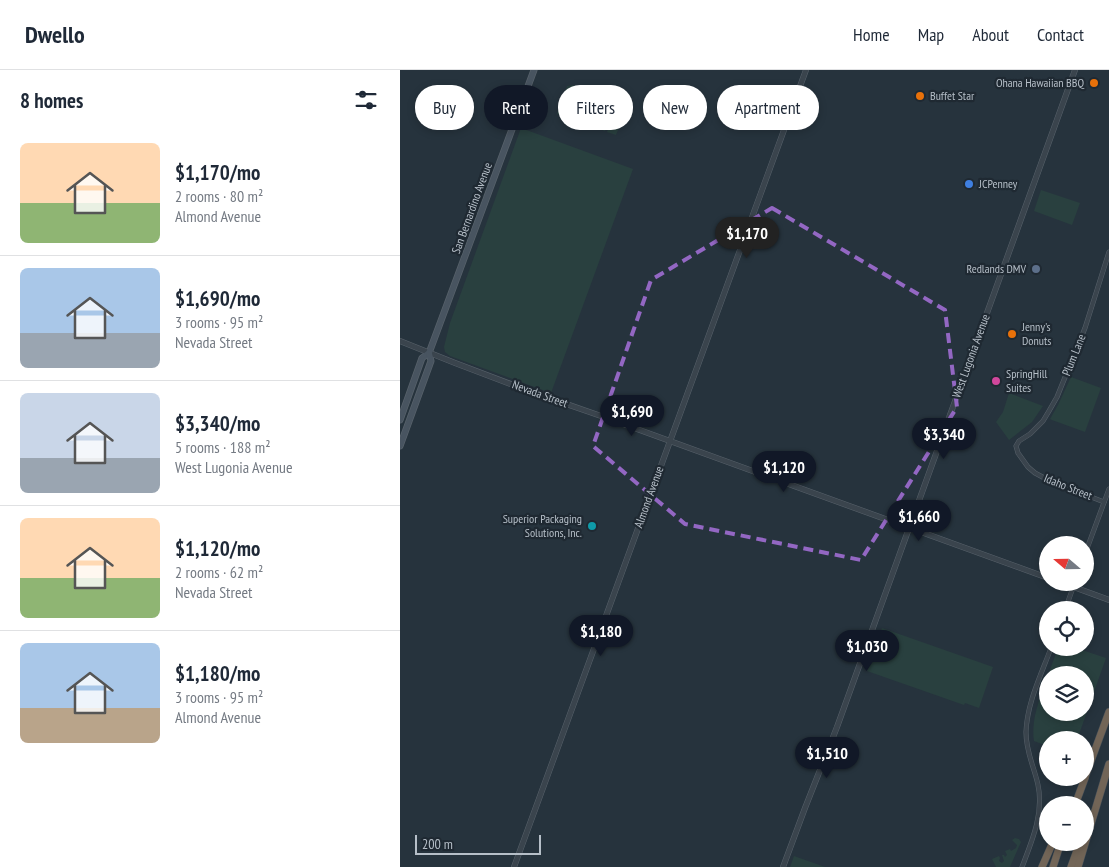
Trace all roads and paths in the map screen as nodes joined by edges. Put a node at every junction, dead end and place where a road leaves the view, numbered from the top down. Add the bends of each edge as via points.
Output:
1 (534, 70) edge
2 (806, 70) edge
3 (1075, 70) edge
4 (1109, 252) edge
5 (400, 341) edge
6 (429, 353) junction
7 (400, 420) edge
8 (670, 441) junction
9 (400, 446) edge
10 (1016, 446) joint
11 (1109, 489) edge
12 (1104, 502) junction
13 (908, 527) junction
14 (1092, 536) edge
15 (1039, 575) edge
16 (1088, 591) edge
17 (1109, 600) edge
18 (1048, 656) edge
19 (1109, 712) edge
20 (1094, 753) edge
21 (1109, 763) edge
22 (1094, 804) edge
23 (1049, 851) edge
24 (1058, 851) edge
25 (1077, 851) edge
26 (514, 867) edge
27 (783, 867) edge
28 (1022, 867) edge
29 (1042, 867) edge
30 (1053, 867) edge
31 (1071, 867) edge
32 (1078, 867) edge

1 - 6 main road, San Bernardino Avenue
2 - 8 street, Almond Avenue
3 - 13 street, West Lugonia Avenue
4 - 10 street, Plum Lane via 1085,328 1050,411
5 - 6 street, Nevada Street
6 - 7 main road, San Bernardino Avenue via 422,358
6 - 8 street, Nevada Street
6 - 9 main road, San Bernardino Avenue via 431,361
8 - 13 street, Nevada Street
8 - 26 street, Almond Avenue
10 - 12 street, Idaho Street via 1028,467 1041,477
11 - 12 street
12 - 14 street
13 - 15 street, Nevada Street
13 - 27 street, West Lugonia Avenue
16 - 17 street
18 - 28 street via 1027,722 1027,746 1038,786 1039,809 1036,829
19 - 20 highway
21 - 22 highway
21 - 32 highway
23 - 29 highway
24 - 30 highway
25 - 31 highway

